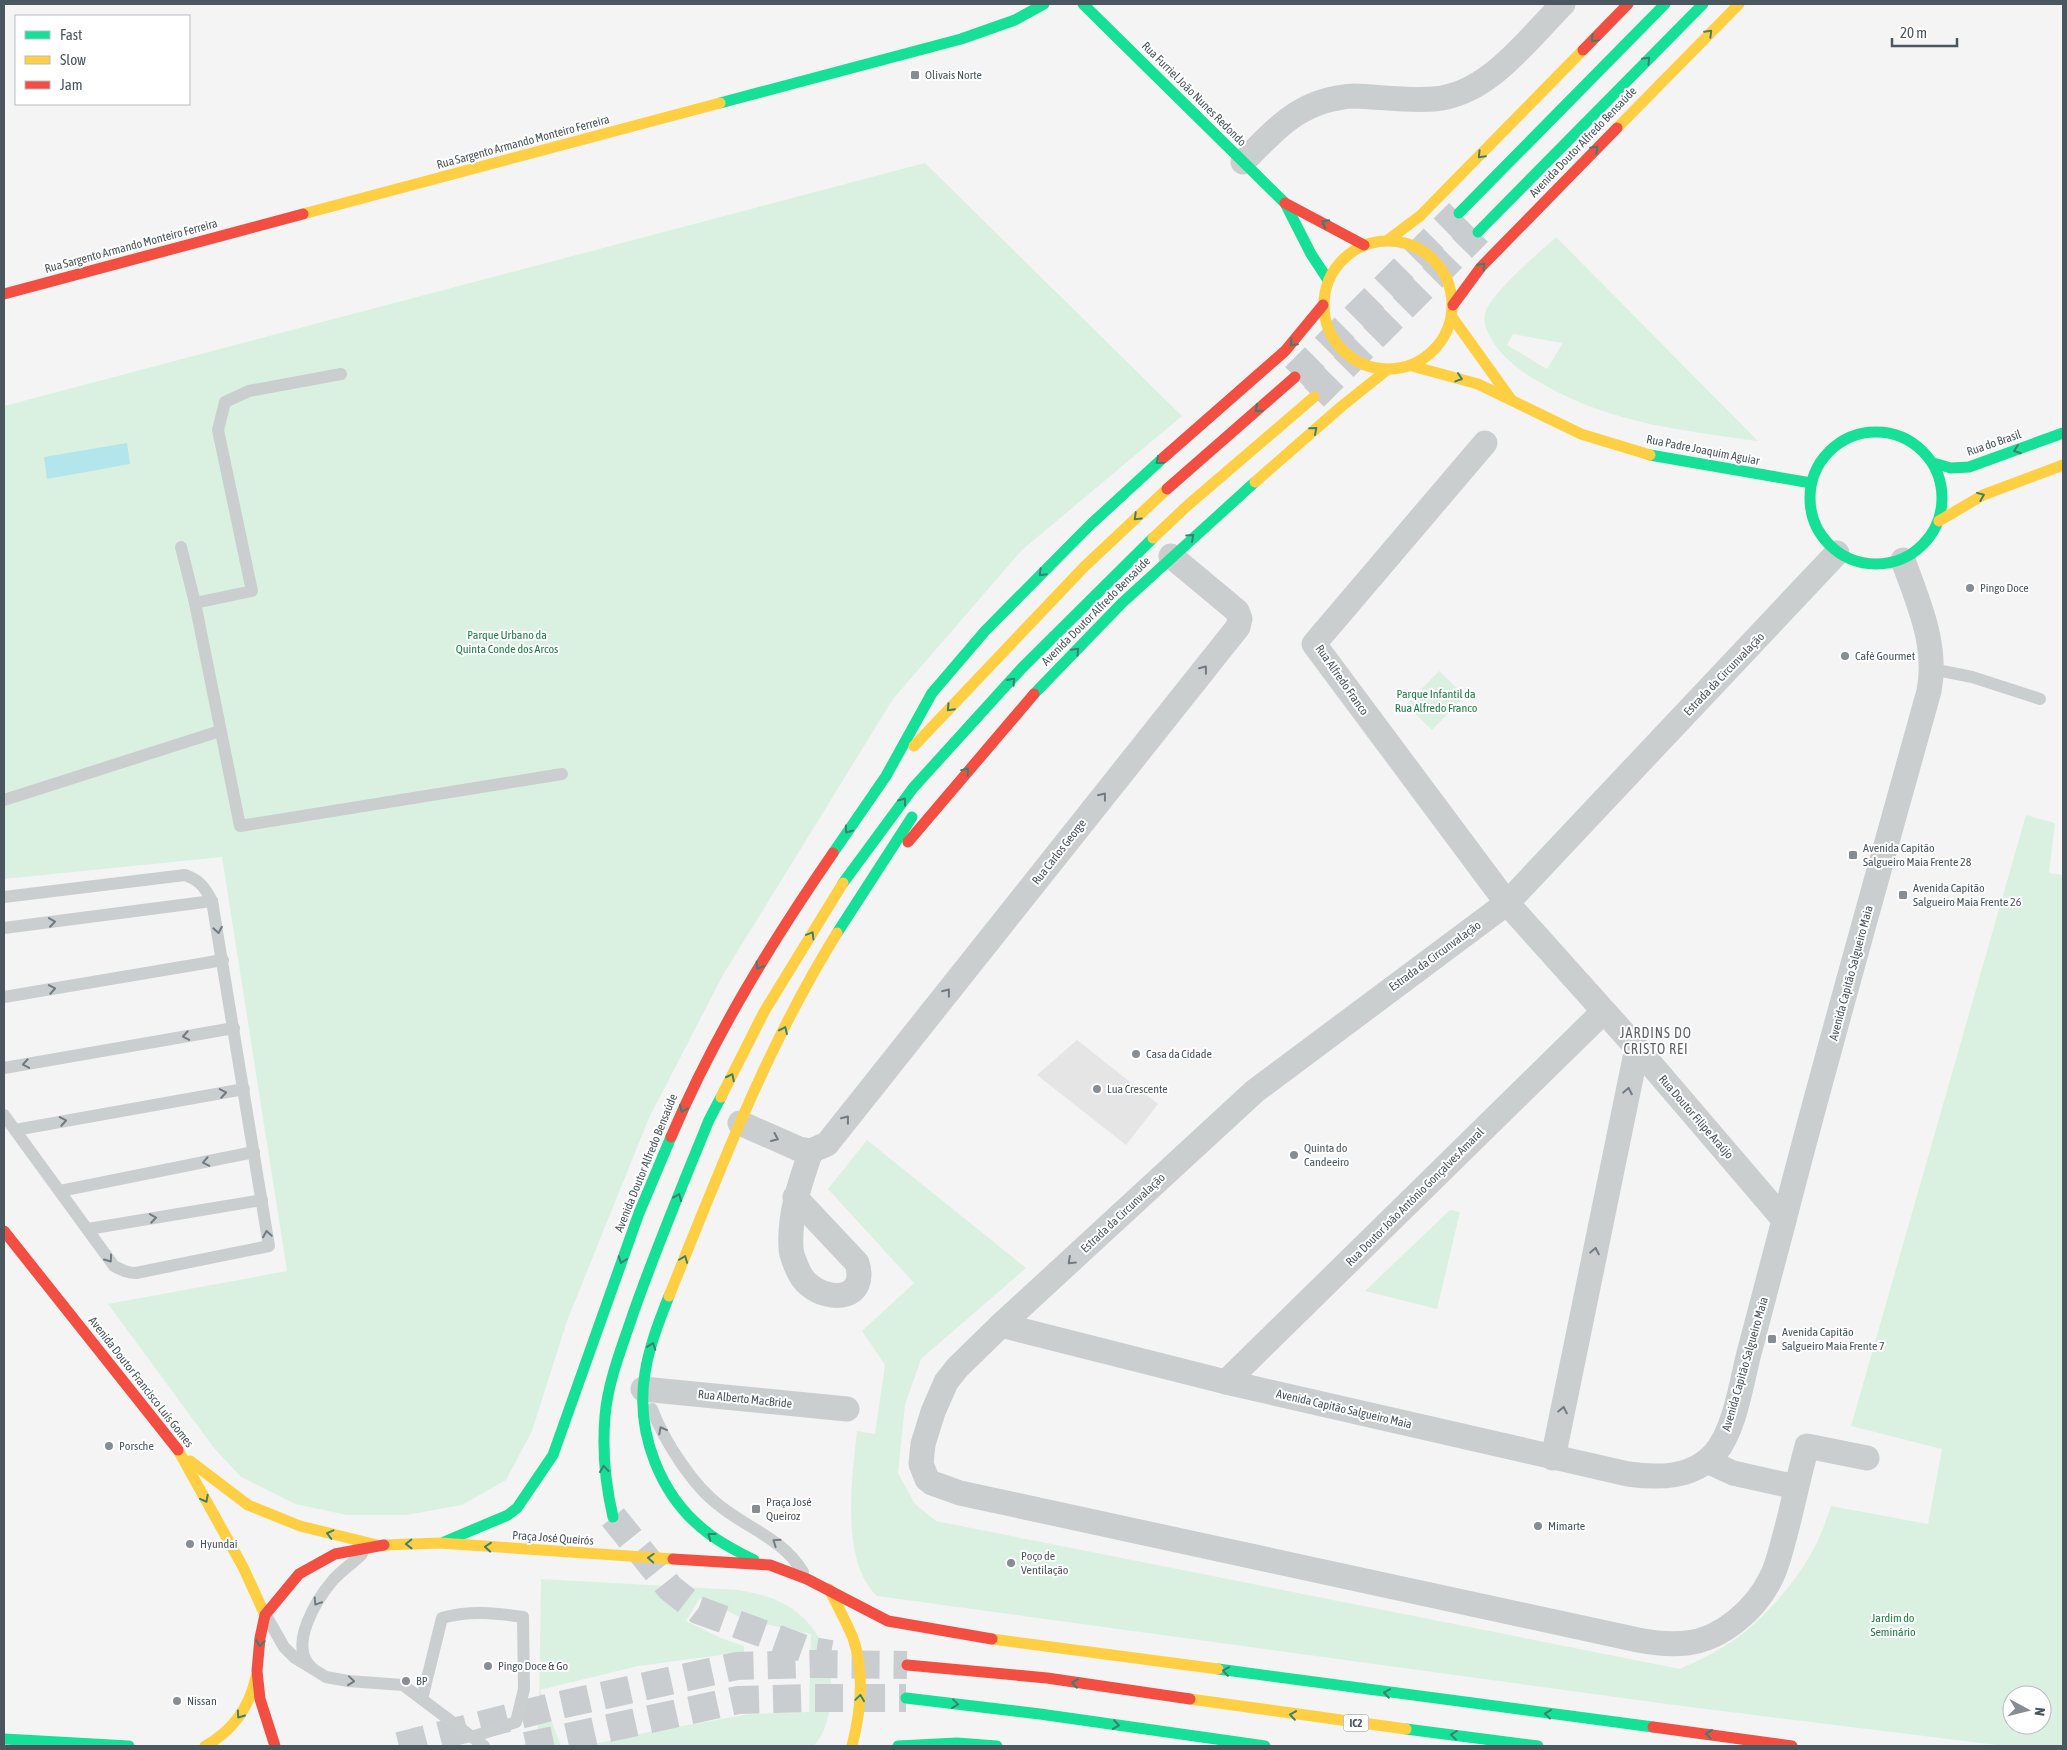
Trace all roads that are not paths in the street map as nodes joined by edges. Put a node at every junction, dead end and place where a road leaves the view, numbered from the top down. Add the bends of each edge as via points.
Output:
1 (1044, 4) edge
2 (1083, 4) edge
3 (1563, 4) edge
4 (1628, 4) edge
5 (1664, 4) edge
6 (1703, 4) edge
7 (1739, 4) edge
8 (1244, 162) junction
9 (1285, 203) junction
10 (1459, 213) tunnel mouth
11 (1478, 232) tunnel mouth
12 (1388, 240) junction
13 (1364, 245) junction
14 (1328, 280) junction
15 (4, 294) edge
16 (1323, 304) junction
17 (1453, 305) junction
18 (1452, 318) junction
19 (1412, 366) junction
20 (1386, 370) junction
21 (340, 374) dead end
22 (1295, 378) tunnel mouth
23 (1314, 396) tunnel mouth
24 (1510, 398) junction
25 (2063, 433) edge
26 (1485, 443) dead end
27 (1933, 463) junction
28 (2063, 466) edge
29 (1811, 483) junction
30 (1939, 521) junction
31 (181, 547) dead end
32 (1837, 553) junction
33 (1171, 556) junction
34 (1903, 560) junction
35 (195, 603) junction
36 (1932, 669) junction
37 (2040, 699) dead end
38 (220, 731) junction
39 (965, 732) junction
40 (562, 774) dead end
41 (886, 776) junction
42 (934, 781) dead end
43 (4, 800) edge
44 (919, 806) dead end
45 (4, 897) edge
46 (212, 901) junction
47 (857, 903) junction
48 (1507, 903) junction
49 (4, 928) edge
50 (223, 960) junction
51 (4, 997) edge
52 (1603, 1012) junction
53 (234, 1028) junction
54 (1637, 1048) junction
55 (4, 1068) edge
56 (244, 1089) junction
57 (4, 1115) edge
58 (740, 1123) junction
59 (15, 1130) junction
60 (811, 1151) junction
61 (254, 1152) junction
62 (60, 1191) junction
63 (796, 1197) dead end
64 (262, 1200) junction
65 (1784, 1220) junction
66 (88, 1229) junction
67 (4, 1231) edge
68 (1001, 1325) junction
69 (1226, 1382) junction
70 (643, 1389) junction
71 (847, 1409) dead end
72 (182, 1456) junction
73 (1553, 1458) junction
74 (1867, 1458) dead end
75 (1707, 1461) junction
76 (1796, 1486) junction
77 (613, 1517) tunnel mouth
78 (440, 1543) junction
79 (377, 1545) junction
80 (770, 1565) junction
81 (807, 1579) junction
82 (828, 1589) junction
83 (266, 1615) junction
84 (907, 1665) tunnel mouth
85 (258, 1671) junction
86 (326, 1677) junction
87 (906, 1698) tunnel mouth
88 (422, 1699) junction
89 (472, 1737) junction
90 (4, 1739) edge
91 (129, 1746) edge
92 (205, 1746) edge
93 (275, 1746) edge
94 (484, 1746) edge
95 (852, 1746) edge
96 (898, 1746) edge
97 (992, 1746) edge
98 (1265, 1746) edge
99 (1538, 1746) edge
100 (1792, 1746) edge

1 - 15 main road, Rua Sargento Armando Monteiro Ferreira via 1030,13 961,40
2 - 8 main road, Rua Furriel João Nunes Redondo
3 - 8 street via 1498,70 1462,93 1434,99 1340,96 1314,103 1280,125
4 -> 12 main road via 1420,216
5 - 10 main road
11 -> 6 main road, Avenida Doutor Alfredo Bensaúde
17 -> 7 main road, Avenida Doutor Alfredo Bensaúde via 1481,266
8 - 9 main road, Rua Furriel João Nunes Redondo
13 -> 9 main road, Rua Furriel João Nunes Redondo
9 - 14 main road, Rua Furriel João Nunes Redondo
12 - 13 main road
12 - 17 main road via 1413,245 1434,259 1448,280
13 - 14 main road via 1343,259
14 - 16 main road
16 - 20 main road via 1328,329 1342,350 1362,365
16 -> 41 main road, Avenida Doutor Alfredo Bensaúde via 1285,351 1090,525 985,631 932,693
17 - 18 main road
18 - 19 main road via 1444,338 1430,354
18 - 24 main road, Rua Padre Joaquim Aguiar
19 - 20 main road
19 -> 24 main road, Rua Padre Joaquim Aguiar via 1453,376
33 -> 20 main road, Avenida Doutor Alfredo Bensaúde
21 - 35 lane via 248,391 225,402 218,430 252,591
22 -> 41 main road, Avenida Doutor Alfredo Bensaúde via 1170,486 1085,566
39 -> 23 main road, Avenida Doutor Alfredo Bensaúde via 1022,668 1112,578 1188,505
24 - 29 main road, Rua Padre Joaquim Aguiar via 1582,434 1653,456
25 -> 27 main road, Rua do Brasil via 1969,467 1945,468
26 - 48 street, Rua Alfredo Franco via 1314,644
27 - 29 main road via 1915,444 1892,433 1866,432 1841,441 1822,459
27 - 30 main road via 1942,488
30 -> 28 main road via 1962,504 1980,496
29 - 32 main road via 1810,509 1819,534
30 - 34 main road via 1930,538
31 - 35 lane
32 - 34 main road via 1861,564 1887,565
32 - 48 street, Estrada da Circunvalação
47 -> 33 main road, Avenida Doutor Alfredo Bensaúde via 1021,708
60 -> 33 street, Rua Carlos George via 827,1144 1238,627 1237,611
34 - 36 street, Avenida Capitão Salgueiro Maia via 1932,652
35 - 38 lane
36 - 37 lane
36 - 65 street, Avenida Capitão Salgueiro Maia via 1929,690
38 - 40 lane via 240,826
38 - 43 lane
39 - 42 main road, Avenida Doutor Alfredo Bensaúde
77 -> 39 main road, Avenida Doutor Alfredo Bensaúde via 602,1451 604,1414 616,1363 651,1263 709,1120 764,1012 844,881 913,788
41 -> 78 main road, Avenida Doutor Alfredo Bensaúde via 791,913 746,986 687,1100 639,1213 553,1455 517,1508 508,1515
44 - 47 main road, Avenida Doutor Alfredo Bensaúde
45 - 46 lane via 185,875 203,885
49 -> 46 lane
46 -> 50 lane
58 -> 47 main road, Avenida Doutor Alfredo Bensaúde via 800,996
48 - 52 street, Rua Doutor Filipe Araújo
48 -> 68 street, Estrada da Circunvalação via 1276,1074
51 -> 50 lane
50 - 53 lane
52 - 54 street, Rua Doutor Filipe Araújo
52 - 69 street, Rua Doutor João António Gonçalves Amaral
53 -> 55 lane
53 - 56 lane
54 - 65 street, Rua Doutor Filipe Araújo
73 -> 54 street
59 -> 56 lane
56 - 61 lane
57 - 59 lane
58 -> 60 street via 799,1149
70 -> 58 main road, Avenida Doutor Alfredo Bensaúde via 647,1360 667,1304
59 - 62 lane
60 - 63 street
61 -> 62 lane
61 - 64 lane
62 - 66 lane
66 -> 64 lane
66 -> 64 lane via 114,1266 136,1273 269,1246
65 - 75 street, Avenida Capitão Salgueiro Maia via 1732,1418 1716,1452
67 - 72 main road, Avenida Doutor Francisco Luís Gomes
68 - 69 street, Avenida Capitão Salgueiro Maia
68 - 76 street, Estrada da Circunvalação via 946,1382 933,1412 923,1444 921,1464 927,1478 937,1487 1638,1640 1689,1643 1723,1629 1752,1608 1776,1566
69 - 73 street, Avenida Capitão Salgueiro Maia
70 - 71 street, Rua Alberto MacBride
80 -> 70 main road, Avenida Doutor Alfredo Bensaúde via 738,1554 720,1543 686,1514 665,1486 650,1453
81 -> 70 lane via 782,1546 719,1506 706,1493 672,1448
79 -> 72 main road via 300,1526 248,1505
72 -> 83 main road, Avenida Doutor Francisco Luís Gomes
73 - 75 street, Avenida Capitão Salgueiro Maia via 1644,1476 1678,1474
74 - 76 street, Estrada da Circunvalação via 1807,1446
75 - 76 street via 1734,1473
78 -> 79 main road, Praça José Queirós
80 -> 78 main road, Praça José Queirós
79 - 83 main road, Praça José Queirós via 335,1554 299,1574
79 -> 86 lane via 333,1580 308,1618 304,1632 305,1656 310,1666
80 - 81 main road, Praça José Queirós
81 - 82 main road, Praça José Queirós
95 -> 82 main road via 861,1696 855,1645
100 -> 82 main road, Praça José Queirós via 983,1638 888,1621
83 -> 85 main road, Praça José Queirós via 260,1638
83 - 86 lane via 284,1648
99 -> 84 main road, IC2 via 1047,1678
85 -> 92 main road via 245,1709 224,1735
85 - 93 main road, Praça José Queirós via 260,1699
86 -> 88 lane via 403,1685
87 -> 98 main road
88 - 89 lane
88 - 89 lane via 442,1618 491,1612 523,1617 524,1688 516,1722
89 - 94 lane
90 - 91 main road
96 - 97 main road via 956,1743

